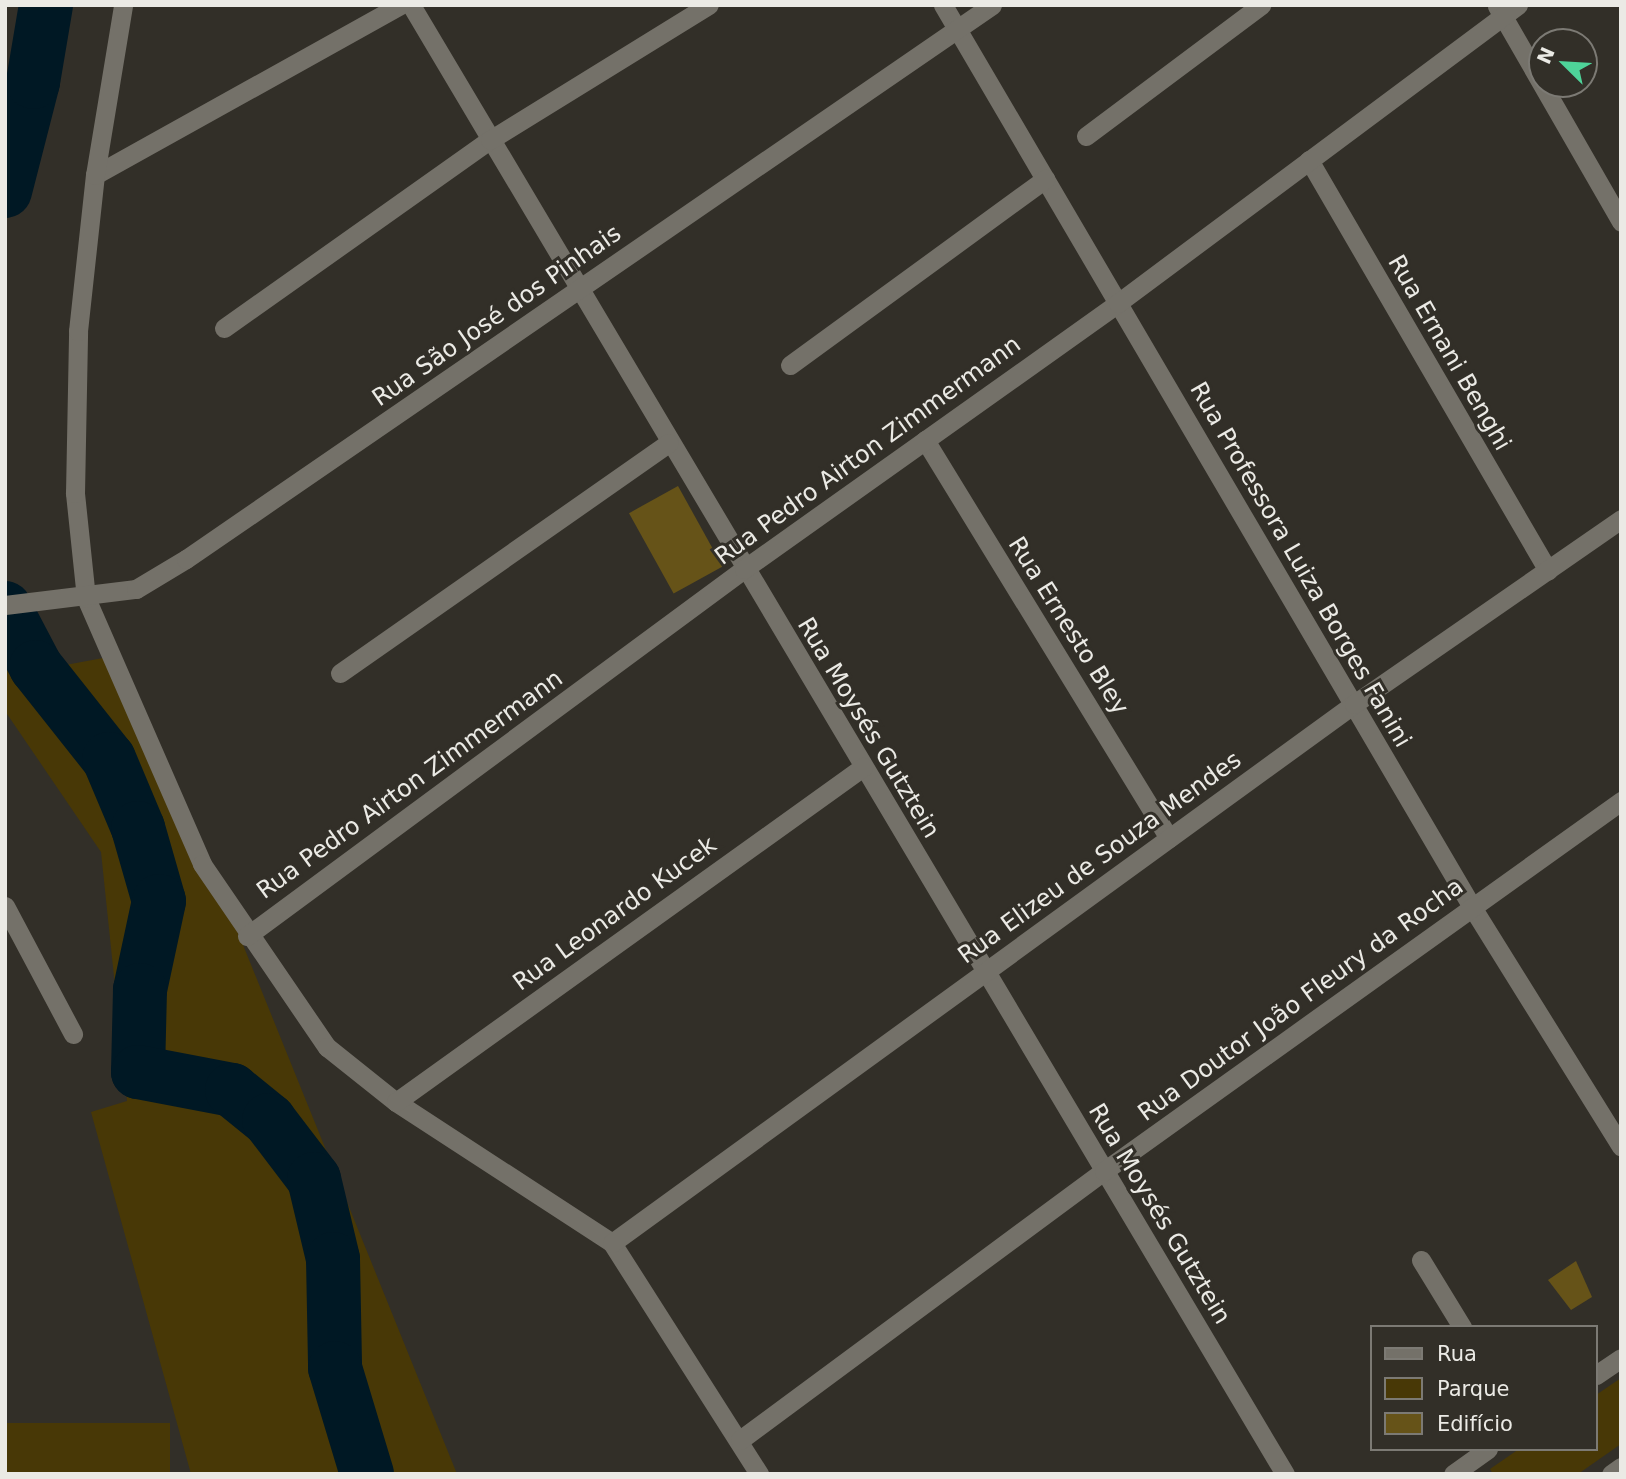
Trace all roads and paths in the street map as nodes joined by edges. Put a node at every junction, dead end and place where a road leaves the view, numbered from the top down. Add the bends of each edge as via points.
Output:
1 (123, 5) edge
2 (400, 5) edge
3 (411, 5) edge
4 (709, 5) edge
5 (943, 5) edge
6 (992, 5) edge
7 (1261, 5) edge
8 (1506, 9) edge
9 (957, 29) junction
10 (1086, 136) dead end
11 (490, 140) junction
12 (1309, 160) junction
13 (95, 175) junction
14 (1045, 178) junction
15 (1621, 222) edge
16 (577, 290) junction
17 (1118, 303) junction
18 (224, 328) dead end
19 (790, 365) dead end
20 (925, 440) junction
21 (669, 443) junction
22 (1621, 519) edge
23 (744, 569) junction
24 (1548, 570) junction
25 (86, 598) junction
26 (5, 605) edge
27 (340, 673) dead end
28 (1354, 704) junction
29 (863, 766) junction
30 (1621, 801) edge
31 (1169, 838) junction
32 (5, 906) edge
33 (1472, 907) junction
34 (247, 936) junction
35 (985, 971) junction
36 (73, 1034) dead end
37 (396, 1102) junction
38 (1621, 1146) edge
39 (1104, 1171) junction
40 (612, 1243) junction
41 (1421, 1261) dead end
42 (1461, 1325) edge
43 (1621, 1358) edge
44 (1598, 1374) edge
45 (740, 1440) junction
46 (1485, 1451) edge
47 (1621, 1467) edge
48 (759, 1474) edge
49 (1285, 1474) edge
50 (1453, 1474) edge
51 (1611, 1474) edge

1 - 13 street
2 - 13 street
3 - 11 street, Rua Moysés Gutztein
4 - 11 street
5 - 9 street, Rua Professora Luiza Borges Fanini
6 - 9 street, Rua São José dos Pinhais
7 - 10 street
8 - 12 street, Rua Pedro Airton Zimmermann
8 - 15 street
9 - 14 street, Rua Professora Luiza Borges Fanini
9 - 16 street, Rua São José dos Pinhais
11 - 16 street, Rua Moysés Gutztein
11 - 18 street
12 - 17 street, Rua Pedro Airton Zimmermann
12 - 24 street, Rua Ernani Benghi
13 - 25 street via 78,331 75,480
14 - 17 street, Rua Professora Luiza Borges Fanini
14 - 19 street
16 - 21 street, Rua Moysés Gutztein
16 - 25 street, Rua São José dos Pinhais via 186,559 136,589
17 - 20 street, Rua Pedro Airton Zimmermann
17 - 28 street, Rua Professora Luiza Borges Fanini
20 - 23 street, Rua Pedro Airton Zimmermann
20 - 31 street, Rua Ernesto Bley
21 - 23 street, Rua Moysés Gutztein
21 - 27 street
22 - 24 street, Rua Elizeu de Souza Mendes
23 - 29 street, Rua Moysés Gutztein
23 - 34 street, Rua Pedro Airton Zimmermann
24 - 28 street, Rua Elizeu de Souza Mendes
25 - 26 street, Rua São José dos Pinhais
25 - 34 street via 202,864
28 - 31 street, Rua Elizeu de Souza Mendes
28 - 33 street, Rua Professora Luiza Borges Fanini
29 - 35 street, Rua Moysés Gutztein
29 - 37 street, Rua Leonardo Kucek
30 - 33 street, Rua Doutor João Fleury da Rocha
31 - 35 street, Rua Elizeu de Souza Mendes
32 - 36 street
33 - 38 street, Rua Professora Luiza Borges Fanini
33 - 39 street, Rua Doutor João Fleury da Rocha
34 - 37 street via 327,1047
35 - 39 street, Rua Moysés Gutztein
35 - 40 street, Rua Elizeu de Souza Mendes
37 - 40 street
39 - 45 street, Rua Doutor João Fleury da Rocha
39 - 49 street, Rua Moysés Gutztein
40 - 45 street
41 - 42 street
43 - 44 street
45 - 48 street
46 - 50 street
47 - 51 street

